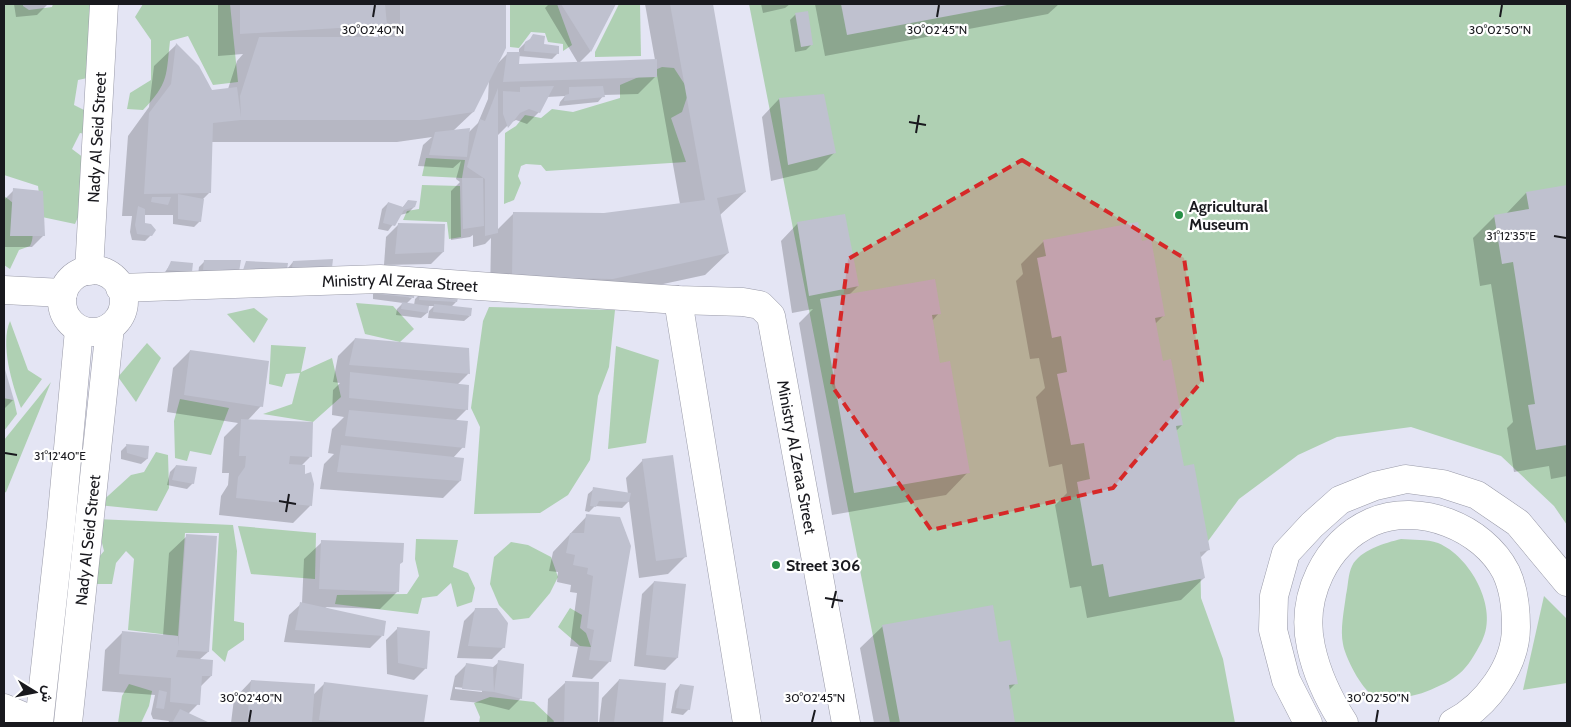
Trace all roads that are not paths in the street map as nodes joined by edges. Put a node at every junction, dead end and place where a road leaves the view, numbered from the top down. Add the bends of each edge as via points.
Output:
1 (104, 4) edge
2 (89, 271) junction
3 (120, 288) junction
4 (4, 290) edge
5 (63, 293) junction
6 (678, 300) junction
7 (110, 327) junction
8 (79, 330) junction
9 (62, 524) junction
10 (89, 526) junction
11 (1567, 582) edge
12 (4, 708) edge
13 (39, 723) edge
14 (68, 723) edge
15 (747, 723) edge
16 (846, 723) edge
17 (1308, 723) edge
18 (1344, 723) edge
19 (1452, 723) edge

1 - 2 main road, Nady Al Seid Street
2 - 3 main road via 108,274
2 - 5 main road via 75,276
3 - 6 main road, Ministry Al Zeraa Street via 380,279
3 - 7 main road via 123,296 121,314
4 - 5 main road
5 - 8 main road via 66,318
6 - 15 main road
6 - 16 main road, Ministry Al Zeraa Street via 743,302 760,305 771,316
7 - 8 main road via 100,332
7 - 10 main road, Nady Al Seid Street
8 - 9 main road, Nady Al Seid Street
9 - 10 main road
9 - 13 main road, Nady Al Seid Street
10 - 14 main road, Nady Al Seid Street
11 - 17 main road via 1518,523 1477,495 1443,484 1406,478 1340,500 1286,553 1274,596 1273,630 1286,680
12 - 13 main road
18 - 19 main road via 1322,683 1310,646 1310,603 1321,569 1338,544 1372,522 1400,515 1432,517 1469,533 1492,552 1506,572 1516,605 1516,637 1500,681 1470,714

